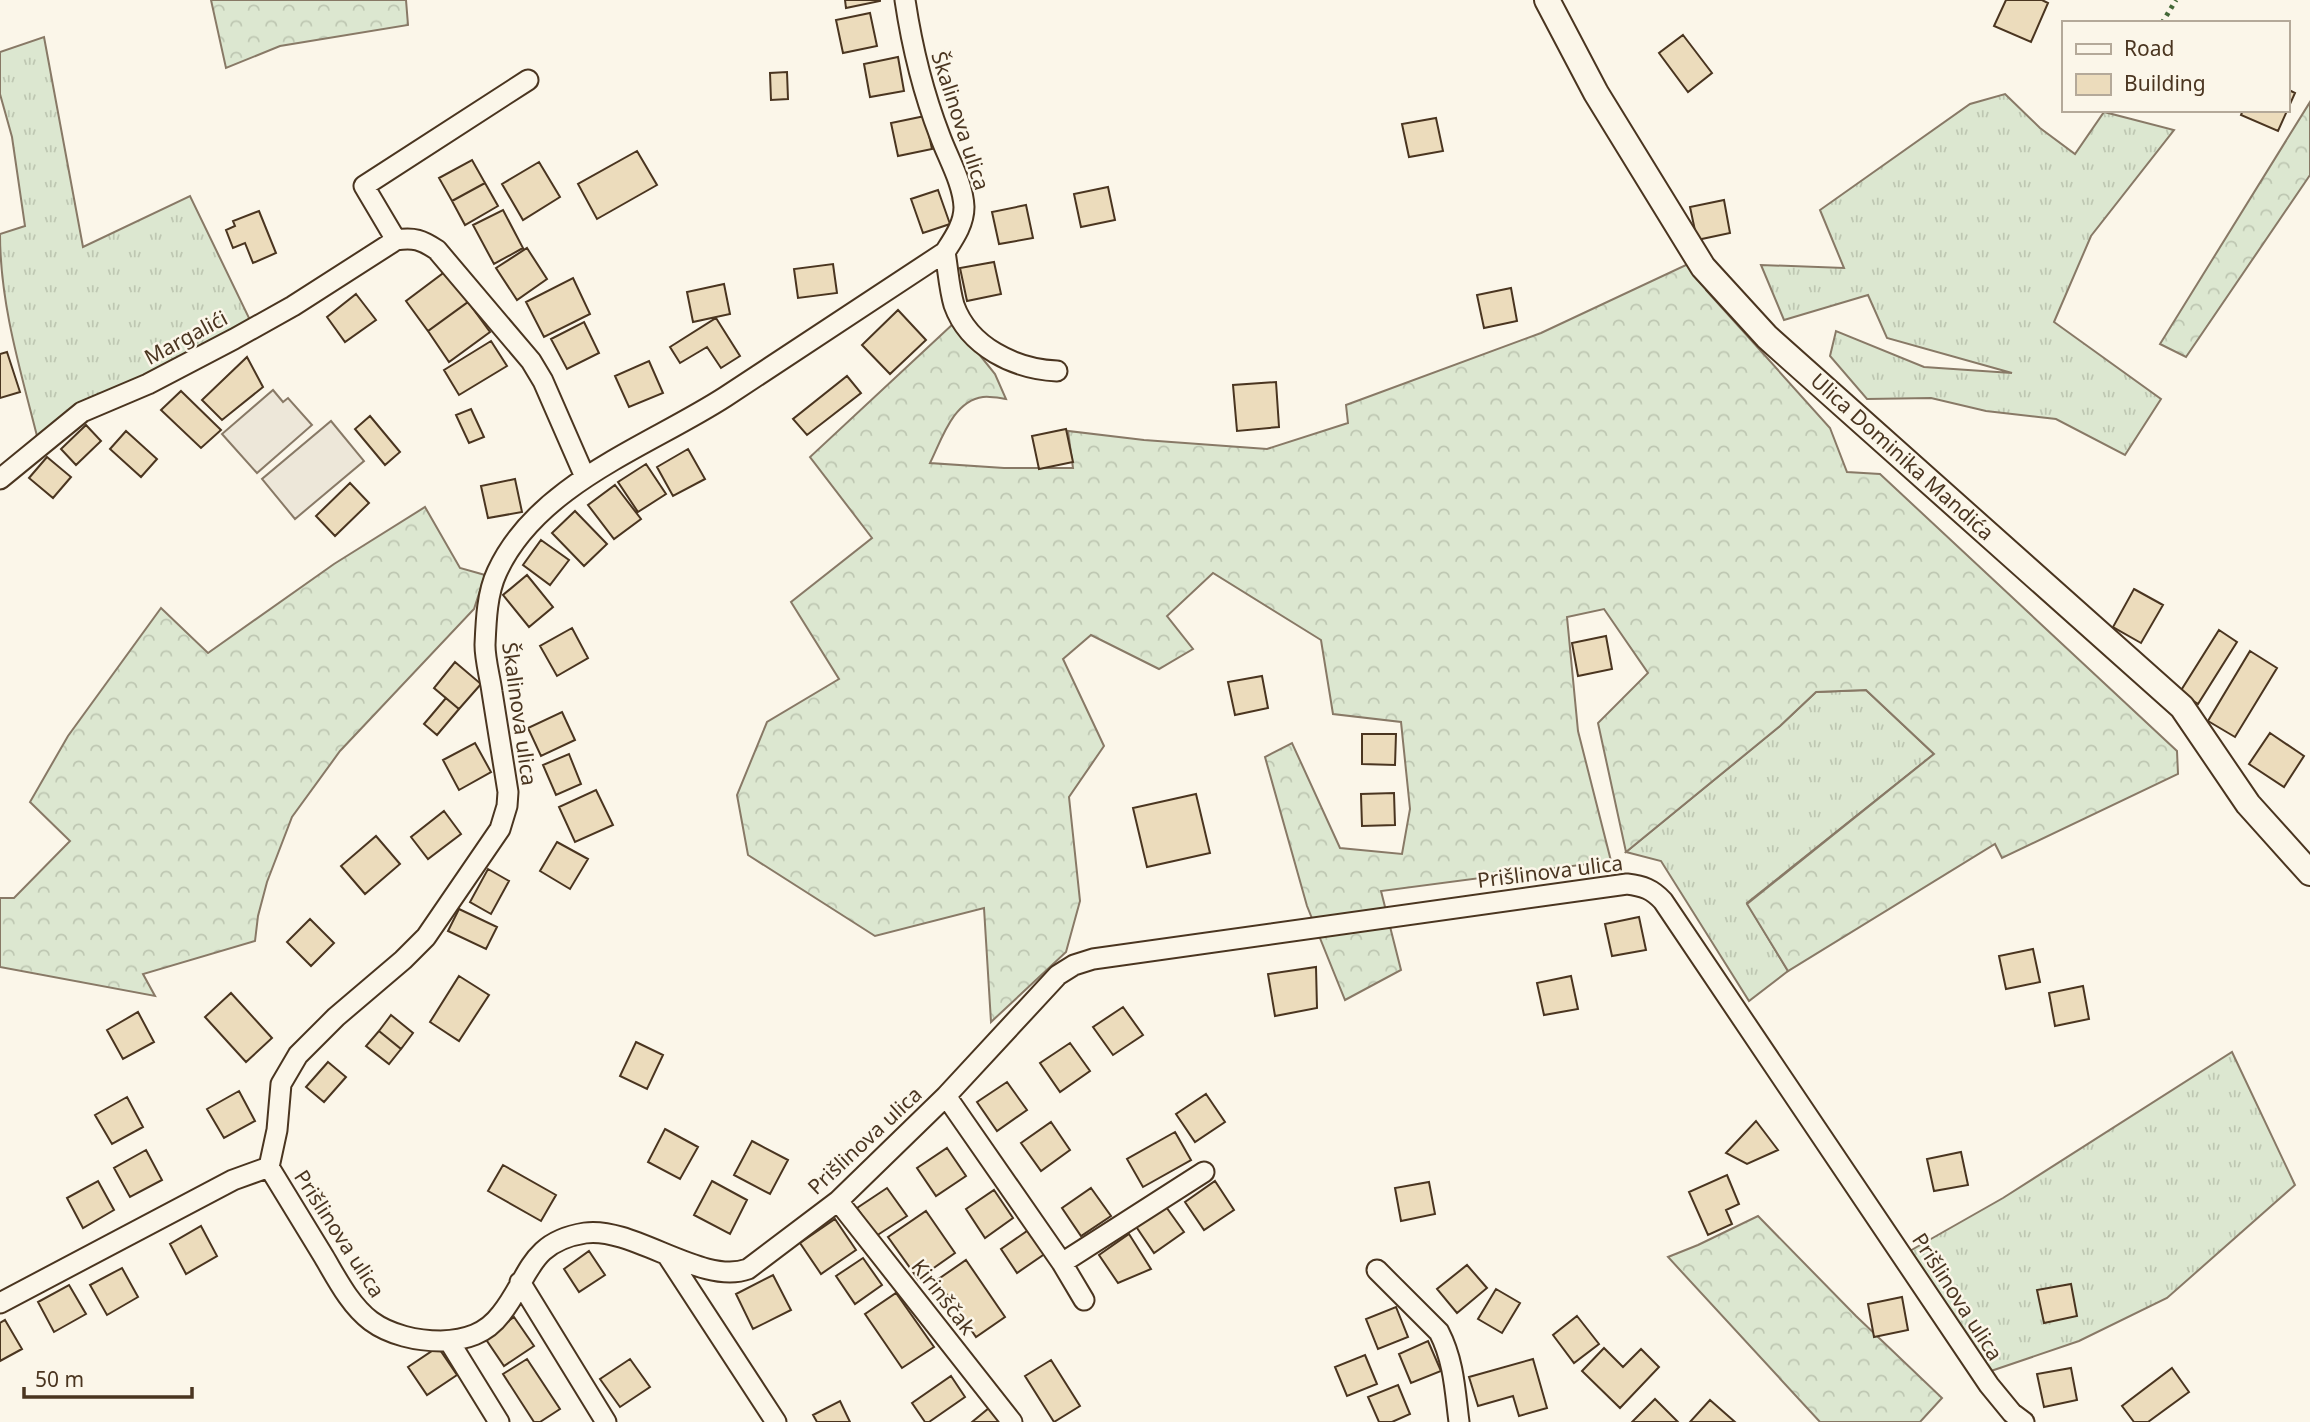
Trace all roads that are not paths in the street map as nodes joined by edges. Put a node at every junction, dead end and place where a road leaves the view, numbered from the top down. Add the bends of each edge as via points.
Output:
1 (905, 0) edge
2 (1547, 0) edge
3 (528, 80) dead end
4 (396, 240) junction
5 (945, 251) junction
6 (1057, 371) dead end
7 (585, 477) junction
8 (0, 479) edge
9 (2310, 873) edge
10 (946, 1096) junction
11 (269, 1167) junction
12 (1204, 1172) dead end
13 (838, 1201) junction
14 (667, 1255) junction
15 (1062, 1263) junction
16 (1377, 1270) dead end
17 (520, 1282) junction
18 (1084, 1300) dead end
19 (0, 1303) edge
20 (449, 1341) junction
21 (499, 1422) edge
22 (606, 1422) edge
23 (776, 1422) edge
24 (1012, 1422) edge
25 (1459, 1422) edge
26 (2024, 1422) edge

1 - 5 street, Škalinova ulica via 927,99 962,195 962,222
2 - 9 street, Ulica Dominika Mandića via 1597,93 1703,267 1768,337 2182,706 2248,804
3 - 4 street via 364,186
4 - 7 street via 412,237 437,250 517,341 542,381
4 - 8 street, Margalići via 234,340 82,412
5 - 6 street via 954,303 969,331 1020,366
5 - 7 street, Škalinova ulica via 692,418
7 - 11 street, Škalinova ulica via 543,510 519,537 492,587 485,648 508,792 500,829 426,937 298,1055 281,1084
10 - 13 street, Prišlinova ulica
10 - 15 street, Prišlinova ulica
10 - 26 street, Prišlinova ulica via 1058,975 1093,959 1627,884 1645,887 1663,901 1989,1385
11 - 19 street, Prišlinova ulica via 233,1180
11 - 20 street, Prišlinova ulica via 360,1311 379,1326 404,1336
12 - 15 street
13 - 14 street, Prišlinova ulica via 739,1272 719,1272
13 - 24 street, Kirinščak
14 - 17 street, Prišlinova ulica via 607,1234 584,1234 564,1239 542,1253
14 - 23 street
15 - 18 street, Prišlinova ulica
16 - 25 street via 1439,1332 1453,1370
17 - 20 street, Prišlinova ulica via 500,1316 481,1332
17 - 22 street
20 - 21 street

